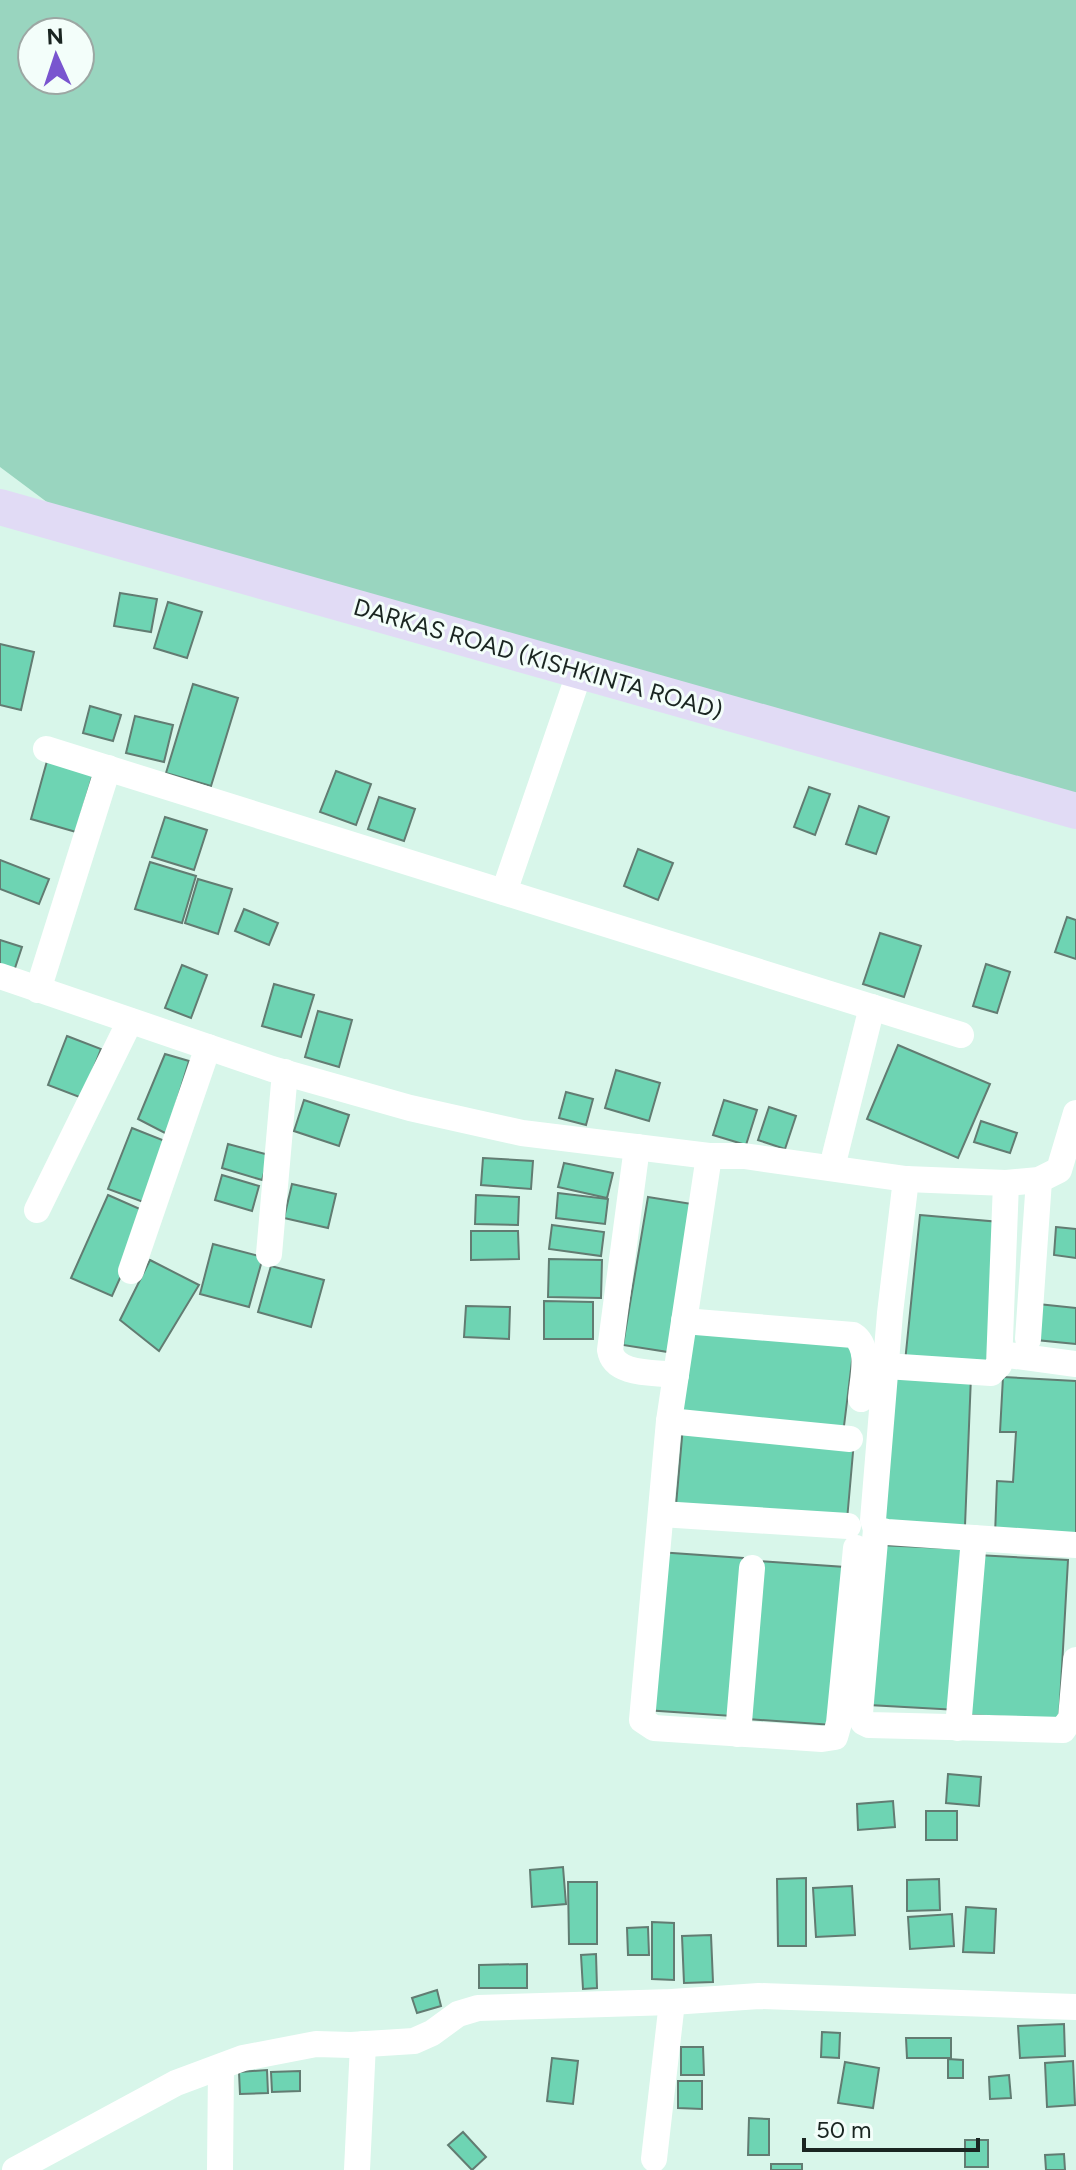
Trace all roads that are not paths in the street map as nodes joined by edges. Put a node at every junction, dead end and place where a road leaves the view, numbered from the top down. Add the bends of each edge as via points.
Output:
1 (0, 507) edge
2 (580, 671) junction
3 (46, 749) dead end
4 (108, 768) junction
5 (1076, 811) edge
6 (504, 892) junction
7 (0, 976) edge
8 (38, 990) junction
9 (872, 1007) junction
10 (130, 1021) junction
11 (961, 1035) dead end
12 (208, 1047) junction
13 (285, 1072) junction
14 (1076, 1113) edge
15 (637, 1147) junction
16 (709, 1156) junction
17 (832, 1167) junction
18 (906, 1179) junction
19 (1039, 1180) junction
20 (1006, 1183) junction
21 (37, 1210) dead end
22 (269, 1254) dead end
23 (131, 1271) dead end
24 (684, 1321) junction
25 (1028, 1339) dead end
26 (1001, 1354) junction
27 (1076, 1364) edge
28 (886, 1366) junction
29 (676, 1375) junction
30 (861, 1399) dead end
31 (669, 1421) junction
32 (850, 1439) dead end
33 (661, 1514) junction
34 (876, 1529) junction
35 (974, 1538) junction
36 (1076, 1545) edge
37 (752, 1568) dead end
38 (1076, 1660) edge
39 (958, 1728) junction
40 (738, 1734) junction
41 (672, 2002) junction
42 (1076, 2007) edge
43 (363, 2044) junction
44 (221, 2067) junction
45 (654, 2159) dead end
46 (15, 2170) edge
47 (220, 2170) edge
48 (357, 2170) edge

1 - 2 main road, DARKAS ROAD (KISHKINTA ROAD)
2 - 5 main road, DARKAS ROAD (KISHKINTA ROAD)
2 - 6 street
3 - 4 street
4 - 6 street
4 - 8 street
6 - 9 street
7 - 8 street
8 - 10 street
9 - 11 street
9 - 17 street
10 - 12 street
10 - 21 street
12 - 13 street
12 - 23 street
13 - 15 street via 522,1133
13 - 22 street
14 - 19 street via 1059,1170
15 - 16 street
15 - 29 street via 611,1358 618,1366
16 - 17 street
16 - 24 street
17 - 18 street
18 - 20 street
18 - 28 street
19 - 20 street
19 - 25 street
20 - 26 street
24 - 29 street
24 - 30 street via 853,1335 863,1346
26 - 27 street
26 - 28 street via 991,1373
28 - 34 street
29 - 31 street
31 - 32 street
31 - 33 street
33 - 40 street via 642,1720 654,1728
33 - 40 street via 852,1537 838,1734 822,1739
34 - 35 street
34 - 39 street via 863,1722
35 - 36 street
35 - 39 street
37 - 40 street
38 - 39 street via 1071,1718 1063,1730
41 - 42 street via 759,1996
41 - 43 street via 478,2008 414,2041
41 - 45 street
43 - 44 street via 287,2048
43 - 48 street
44 - 46 street via 176,2083
44 - 47 street

